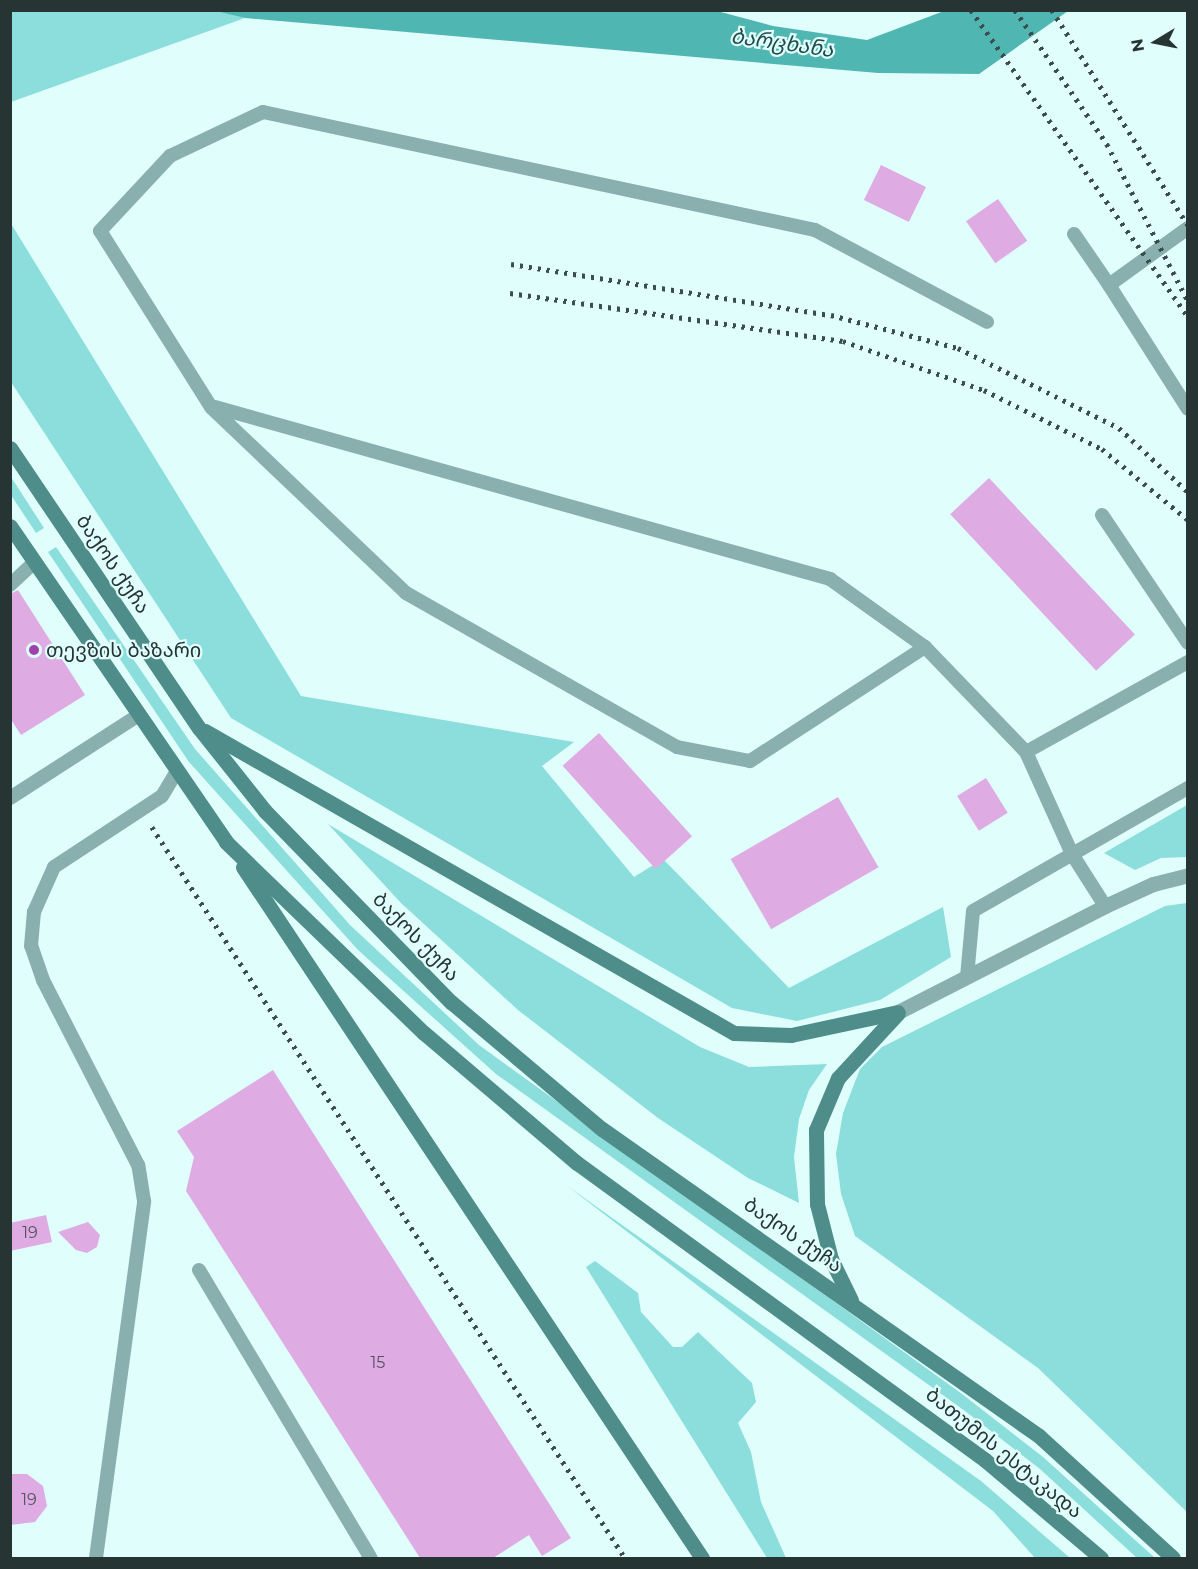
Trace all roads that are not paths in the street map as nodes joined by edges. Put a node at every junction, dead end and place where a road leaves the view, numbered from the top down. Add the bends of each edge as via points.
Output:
1 (1188, 228) edge
2 (1074, 234) dead end
3 (1109, 285) junction
4 (987, 322) dead end
5 (211, 406) junction
6 (1188, 409) edge
7 (10, 448) edge
8 (1102, 515) dead end
9 (10, 526) edge
10 (34, 563) junction
11 (10, 585) edge
12 (1188, 643) edge
13 (925, 647) junction
14 (1188, 662) edge
15 (139, 715) junction
16 (200, 728) junction
17 (1026, 752) junction
18 (177, 771) junction
19 (1188, 788) edge
20 (10, 798) edge
21 (226, 842) junction
22 (1072, 854) junction
23 (1188, 876) edge
24 (1105, 906) junction
25 (967, 977) junction
26 (898, 1012) junction
27 (199, 1270) dead end
28 (853, 1302) junction
29 (906, 1341) joint
30 (96, 1558) edge
31 (371, 1558) edge
32 (702, 1558) edge
33 (1101, 1558) edge
34 (1173, 1558) edge

1 - 3 lane
2 - 3 lane
3 - 6 lane
4 - 5 lane via 815,230 264,112 170,156 100,231
5 - 13 lane via 830,579
5 - 13 lane via 406,593 676,747 750,761
7 - 16 main road, ბაქოს ქუჩა
8 - 12 lane
9 - 10 main road
10 - 11 lane
10 - 15 main road
13 - 17 lane
14 - 17 lane
15 - 18 main road
15 - 20 lane
16 - 26 main road via 734,1034 791,1035
16 - 28 main road, ბაქოს ქუჩა via 265,811 451,1002 602,1129
17 - 22 lane
18 - 21 main road
18 - 30 lane via 162,796 54,867 33,912 31,946 43,980 138,1165 144,1201
19 - 22 lane
21 - 32 main road
21 - 33 main road, ბათუმის ესტაკადა via 424,1033 577,1163 985,1460
22 - 24 lane
22 - 25 lane via 973,910
23 - 24 street via 1153,884
24 - 25 street
25 - 26 street
26 - 28 main road via 838,1078 816,1130 817,1204 831,1259
27 - 31 lane
28 - 29 main road, ბაქოს ქუჩა
29 - 34 main road, ბათუმის ესტაკადა via 1039,1436

